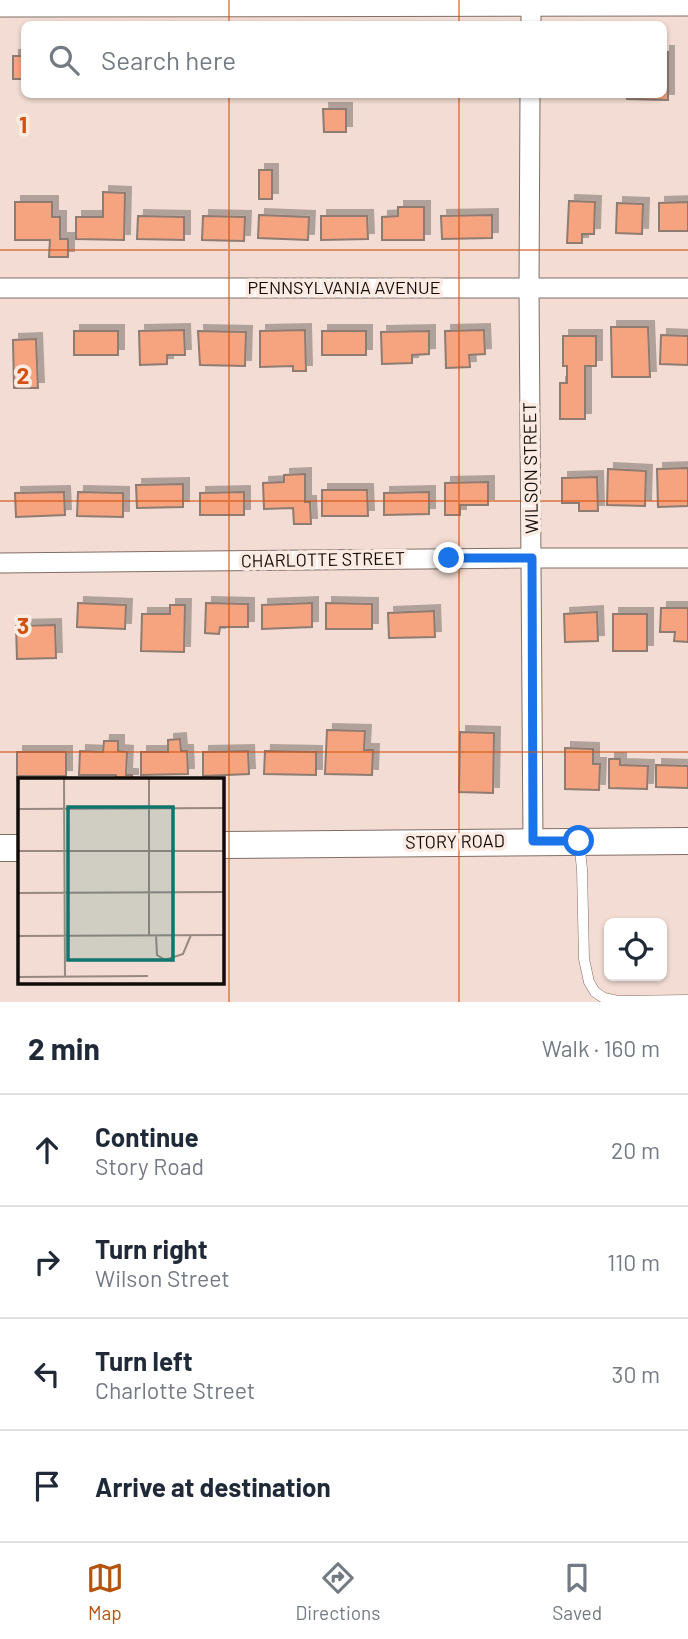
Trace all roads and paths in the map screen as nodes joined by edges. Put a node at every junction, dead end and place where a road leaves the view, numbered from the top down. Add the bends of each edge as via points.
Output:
1 (688, 6) edge
2 (0, 7) edge
3 (531, 10) edge
4 (530, 98) edge
5 (0, 288) edge
6 (528, 288) junction
7 (688, 288) edge
8 (532, 558) junction
9 (688, 558) edge
10 (0, 563) edge
11 (533, 841) junction
12 (579, 841) junction
13 (688, 841) edge
14 (224, 845) edge
15 (0, 848) edge
16 (18, 848) edge
17 (688, 1000) edge

1 - 3 street
2 - 3 street
4 - 6 street, WILSON STREET
5 - 6 street, PENNSYLVANIA AVENUE
6 - 7 street, PENNSYLVANIA AVENUE
6 - 8 street, WILSON STREET
8 - 9 street, CHARLOTTE STREET
8 - 10 street, CHARLOTTE STREET
8 - 11 street, WILSON STREET
11 - 12 street, STORY ROAD
11 - 14 street, STORY ROAD
12 - 13 street, STORY ROAD
12 - 17 lane via 589,982 604,998 618,1001
15 - 16 street

